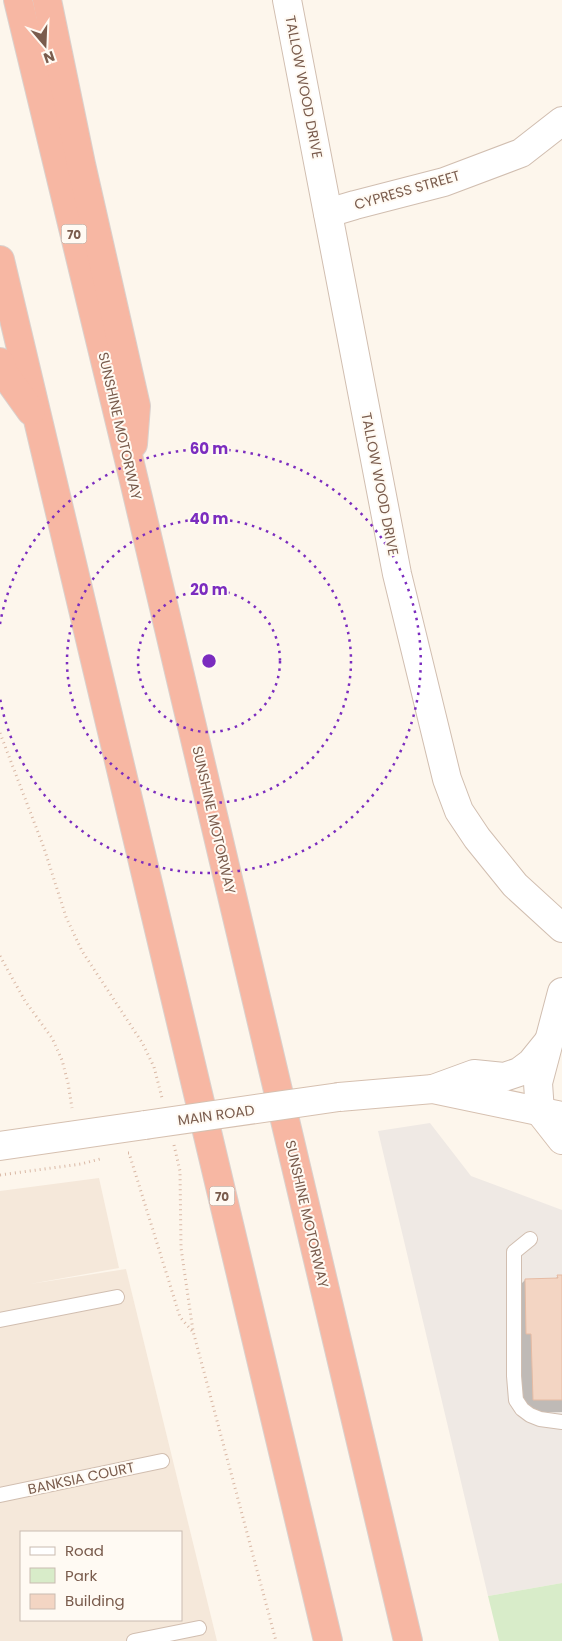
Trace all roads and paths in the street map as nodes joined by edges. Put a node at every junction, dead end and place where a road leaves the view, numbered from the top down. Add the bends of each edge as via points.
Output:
1 (18, 0) edge
2 (47, 0) edge
3 (287, 0) edge
4 (562, 122) edge
5 (328, 214) junction
6 (0, 260) edge
7 (0, 362) edge
8 (39, 423) junction
9 (131, 468) junction
10 (0, 733) edge
11 (562, 928) edge
12 (0, 956) edge
13 (562, 992) edge
14 (548, 1042) junction
15 (433, 1088) junction
16 (562, 1096) edge
17 (163, 1104) dead end
18 (72, 1108) dead end
19 (551, 1114) edge
20 (173, 1140) dead end
21 (562, 1140) edge
22 (0, 1146) edge
23 (120, 1155) dead end
24 (100, 1160) dead end
25 (0, 1174) edge
26 (530, 1239) dead end
27 (117, 1297) dead end
28 (0, 1320) edge
29 (192, 1331) junction
30 (562, 1422) edge
31 (162, 1461) dead end
32 (0, 1494) edge
33 (199, 1628) dead end
34 (134, 1641) edge
35 (276, 1641) edge
36 (328, 1641) edge
37 (408, 1641) edge

1 - 9 highway, SUNSHINE MOTORWAY / 70
2 - 9 highway via 136,406
3 - 5 street, TALLOW WOOD DRIVE
4 - 5 street, CYPRESS STREET via 521,153 444,182
5 - 11 street, TALLOW WOOD DRIVE via 397,574 447,778 460,811 477,838 515,885
6 - 8 highway, 70
7 - 8 highway via 3,372
8 - 36 highway, 70
9 - 37 highway, SUNSHINE MOTORWAY / 70
10 - 17 path via 44,848 66,917 82,951 143,1044 154,1067
12 - 18 path via 52,1038 62,1060
13 - 14 street, MAIN ROAD
14 - 15 street, MAIN ROAD via 519,1072 504,1077 474,1074
14 - 19 street, MAIN ROAD via 538,1083
15 - 19 street, MAIN ROAD
15 - 22 street, MAIN ROAD, bridge via 339,1097
16 - 19 street
19 - 21 street
20 - 29 path via 180,1171 181,1248
23 - 29 path via 129,1153 180,1317
24 - 25 path
26 - 30 lane via 514,1252 516,1400 530,1415
27 - 28 lane
29 - 35 path
31 - 32 lane, BANKSIA COURT
33 - 34 lane

